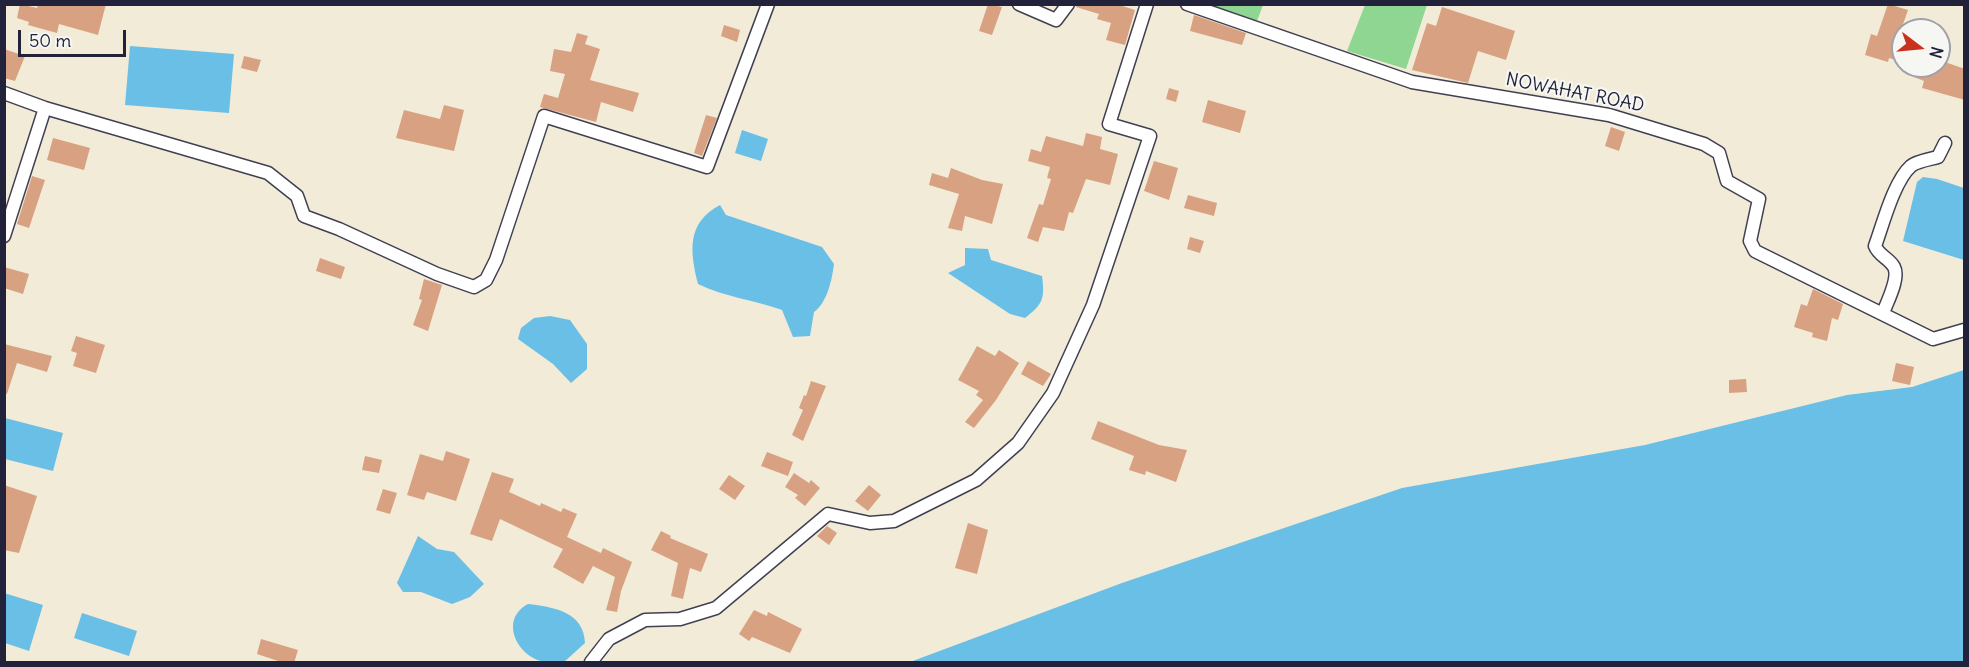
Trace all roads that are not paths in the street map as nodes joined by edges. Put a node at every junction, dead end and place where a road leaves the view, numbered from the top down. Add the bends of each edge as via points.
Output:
1 (768, 4) edge
2 (1019, 4) edge
3 (1068, 4) edge
4 (1146, 4) edge
5 (1187, 4) edge
6 (4, 93) edge
7 (45, 108) junction
8 (1945, 143) dead end
9 (4, 236) edge
10 (1883, 313) junction
11 (1965, 330) edge
12 (591, 663) edge

1 - 7 street via 707,167 544,116 496,260 486,280 474,287 304,216 297,196 268,173
2 - 3 street via 1056,20
4 - 12 street via 1109,124 1150,136 1093,305 1053,393 1018,443 976,480 894,521 870,523 828,514 716,608 680,619 645,620 609,639
5 - 10 street, NOWAHAT ROAD via 1412,82 1609,115 1704,144 1719,153 1727,181 1759,199 1750,241 1755,251
6 - 7 street
7 - 9 street
8 - 10 street via 1938,157 1912,165 1898,186 1875,246 1878,254 1894,265 1896,274
10 - 11 street, NOWAHAT ROAD via 1934,339

